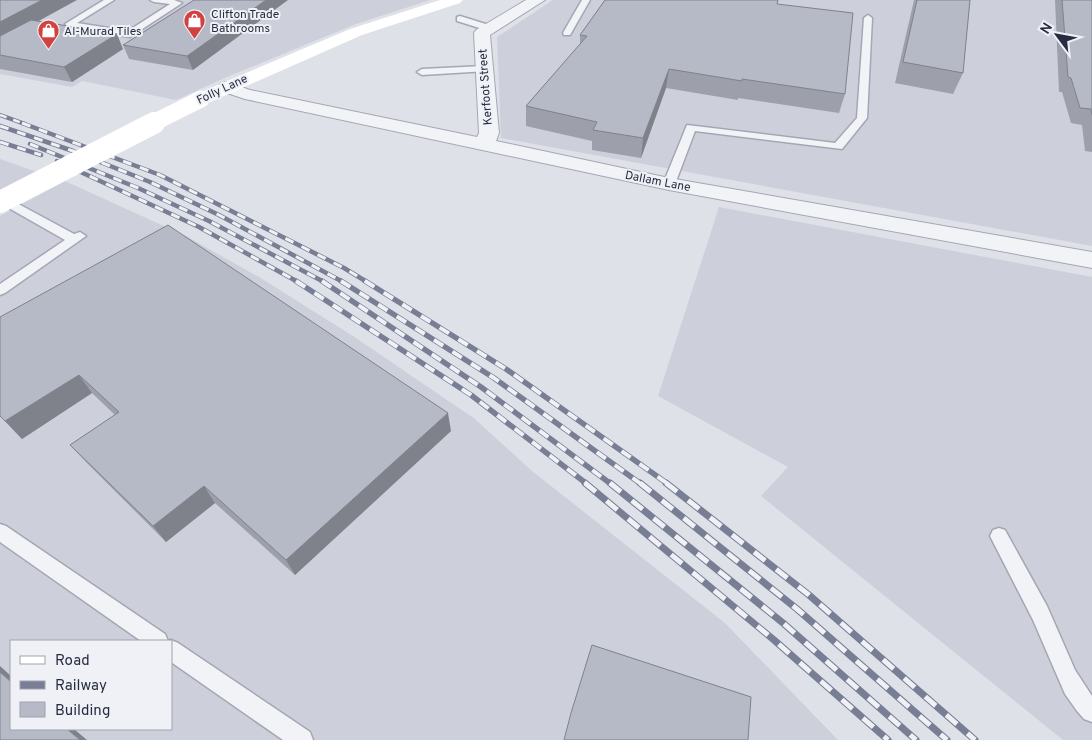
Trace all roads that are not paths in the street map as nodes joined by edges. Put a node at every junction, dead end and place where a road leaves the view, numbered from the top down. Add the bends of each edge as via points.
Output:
1 (110, 0) edge
2 (154, 0) edge
3 (455, 0) edge
4 (536, 0) edge
5 (573, 0) edge
6 (585, 2) edge
7 (868, 18) dead end
8 (460, 19) dead end
9 (489, 28) junction
10 (567, 33) dead end
11 (484, 69) junction
12 (422, 72) dead end
13 (227, 87) junction
14 (484, 144) junction
15 (669, 184) junction
16 (0, 198) edge
17 (0, 202) edge
18 (1092, 260) edge
19 (0, 290) edge
20 (0, 532) edge
21 (999, 536) dead end
22 (157, 640) edge
23 (172, 651) edge
24 (1092, 711) edge
25 (302, 740) edge

1 - 2 lane via 69,24 130,34 178,4
3 - 13 street, Folly Lane via 356,32
4 - 9 street, Kerfoot Street
5 - 6 lane
6 - 10 lane
7 - 15 lane via 862,118 838,147 691,127
8 - 9 lane
9 - 11 street, Kerfoot Street via 482,34
11 - 12 lane
11 - 14 street, Kerfoot Street via 489,132
13 - 14 street, Dallam Lane via 246,94
13 - 17 street, Folly Lane, bridge
14 - 15 street, Dallam Lane
15 - 18 street, Dallam Lane
16 - 19 lane via 77,238
20 - 22 lane
21 - 24 lane via 1052,638 1058,658 1081,701
23 - 25 lane

